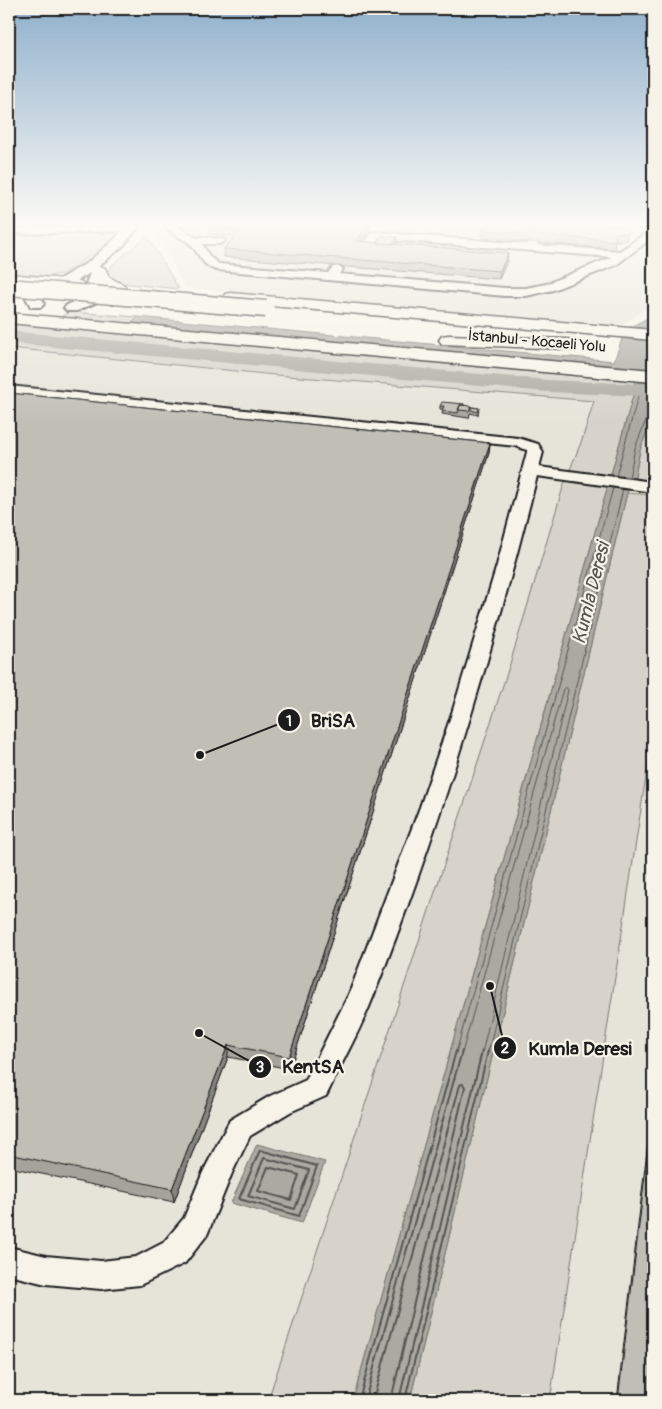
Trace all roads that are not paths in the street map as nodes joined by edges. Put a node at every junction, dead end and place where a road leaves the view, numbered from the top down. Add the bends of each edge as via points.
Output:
1 (44, 291) edge
2 (46, 291) edge
3 (94, 291) edge
4 (144, 291) joint
5 (484, 291) edge
6 (532, 291) edge
7 (36, 304) junction
8 (72, 308) junction
9 (115, 312) junction
10 (11, 313) edge
11 (263, 313) junction
12 (422, 314) junction
13 (56, 322) junction
14 (653, 335) edge
15 (602, 337) junction
16 (419, 338) junction
17 (653, 342) edge
18 (581, 345) junction
19 (618, 350) junction
20 (653, 351) edge
21 (653, 360) edge
22 (653, 376) edge
23 (9, 390) edge
24 (531, 471) junction
25 (653, 487) edge
26 (9, 1261) edge

1 - 7 main road via 36,294
2 - 11 highway, İstanbul - Kocaeli Yolu
3 - 8 main road via 95,298
4 - 9 highway via 114,299 110,305
4 - 12 highway
5 - 6 street
7 - 8 highway
7 - 10 highway
8 - 9 highway
8 - 13 highway via 54,314 52,319
9 - 16 highway
10 - 13 highway
11 - 15 highway
11 - 18 highway, İstanbul - Kocaeli Yolu
12 - 15 highway
12 - 19 highway
13 - 19 highway
14 - 19 highway
15 - 19 highway
16 - 18 highway
16 - 19 highway
17 - 19 highway
18 - 19 highway, İstanbul - Kocaeli Yolu
19 - 20 highway
19 - 21 highway
19 - 22 highway
23 - 24 street via 518,442 533,447
24 - 25 street
24 - 26 street via 432,807 362,994 316,1088 280,1104 240,1128 196,1226 174,1253 140,1271 101,1276 46,1270

